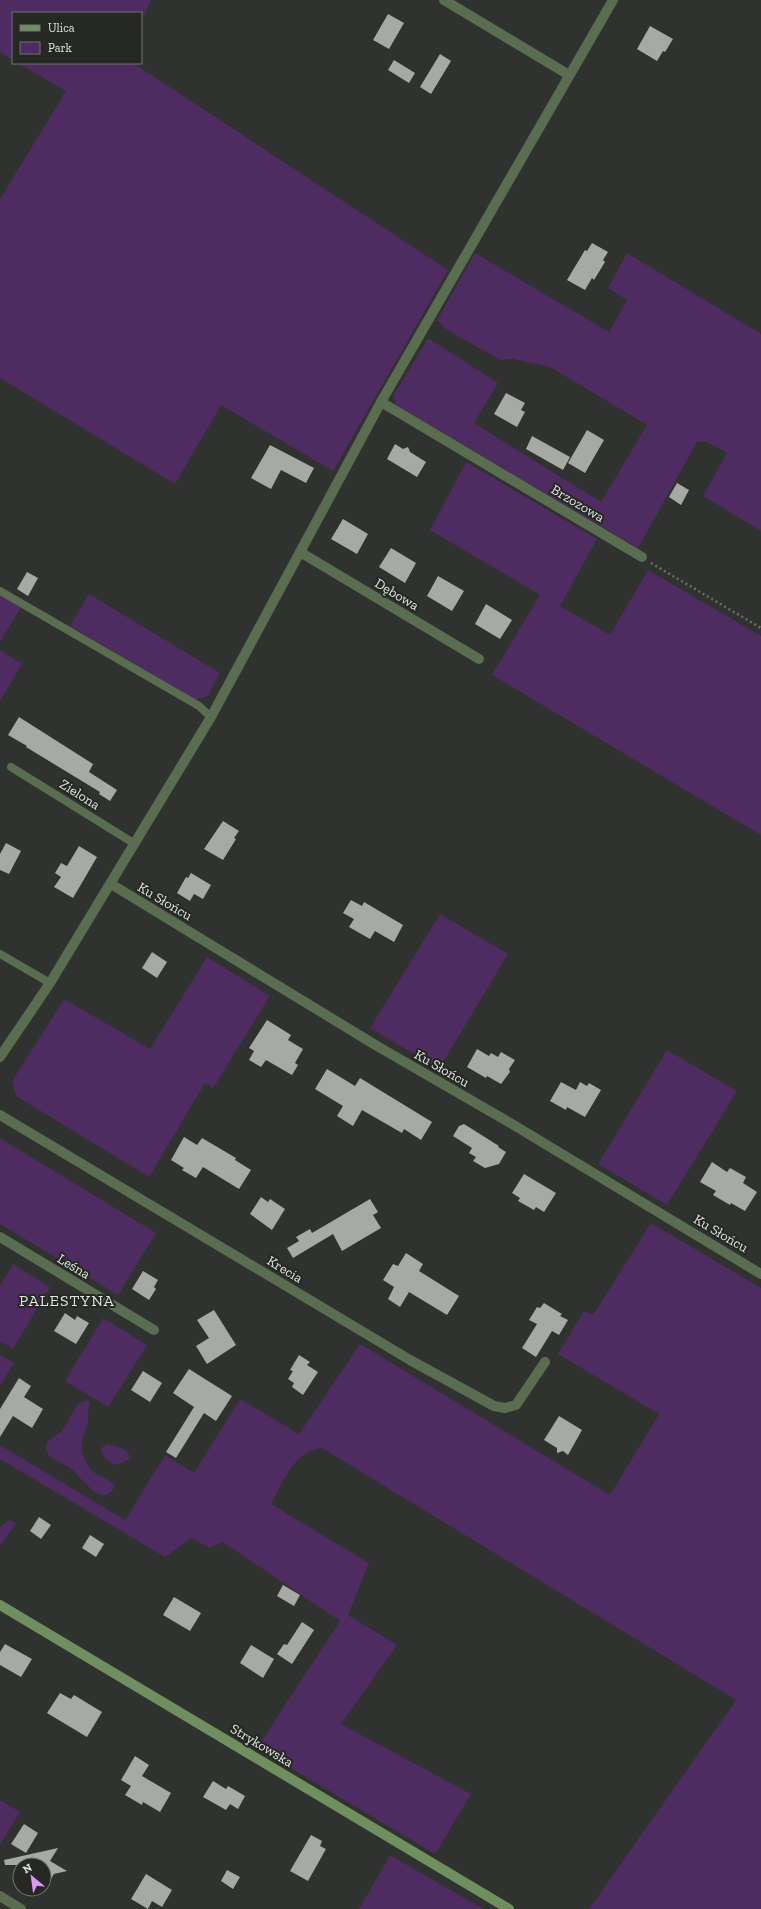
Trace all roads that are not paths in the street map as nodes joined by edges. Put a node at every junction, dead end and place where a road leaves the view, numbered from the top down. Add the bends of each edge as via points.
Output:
1 (444, 0) edge
2 (613, 0) edge
3 (569, 75) junction
4 (381, 402) junction
5 (300, 552) junction
6 (642, 558) road end
7 (0, 591) edge
8 (479, 659) dead end
9 (211, 717) junction
10 (11, 767) dead end
11 (135, 844) junction
12 (111, 884) junction
13 (0, 954) edge
14 (50, 983) junction
15 (0, 1057) edge
16 (0, 1115) edge
17 (0, 1238) edge
18 (761, 1274) edge
19 (154, 1330) dead end
20 (545, 1362) dead end
21 (0, 1605) edge
22 (0, 1896) edge
23 (21, 1909) edge
24 (509, 1909) edge

1 - 3 street
2 - 3 street
3 - 4 street
4 - 5 street
4 - 6 street, Brzozowa
5 - 8 street, Dębowa
5 - 9 street
7 - 9 lane via 199,706
9 - 11 street
10 - 11 lane, Zielona
11 - 12 street
12 - 14 street
12 - 18 street, Ku Słońcu via 370,1042
13 - 14 lane
14 - 15 street
16 - 20 street, Krecia via 410,1360 494,1406 505,1408 516,1405
17 - 19 street, Leśna
21 - 24 street, Strykowska
22 - 23 street

